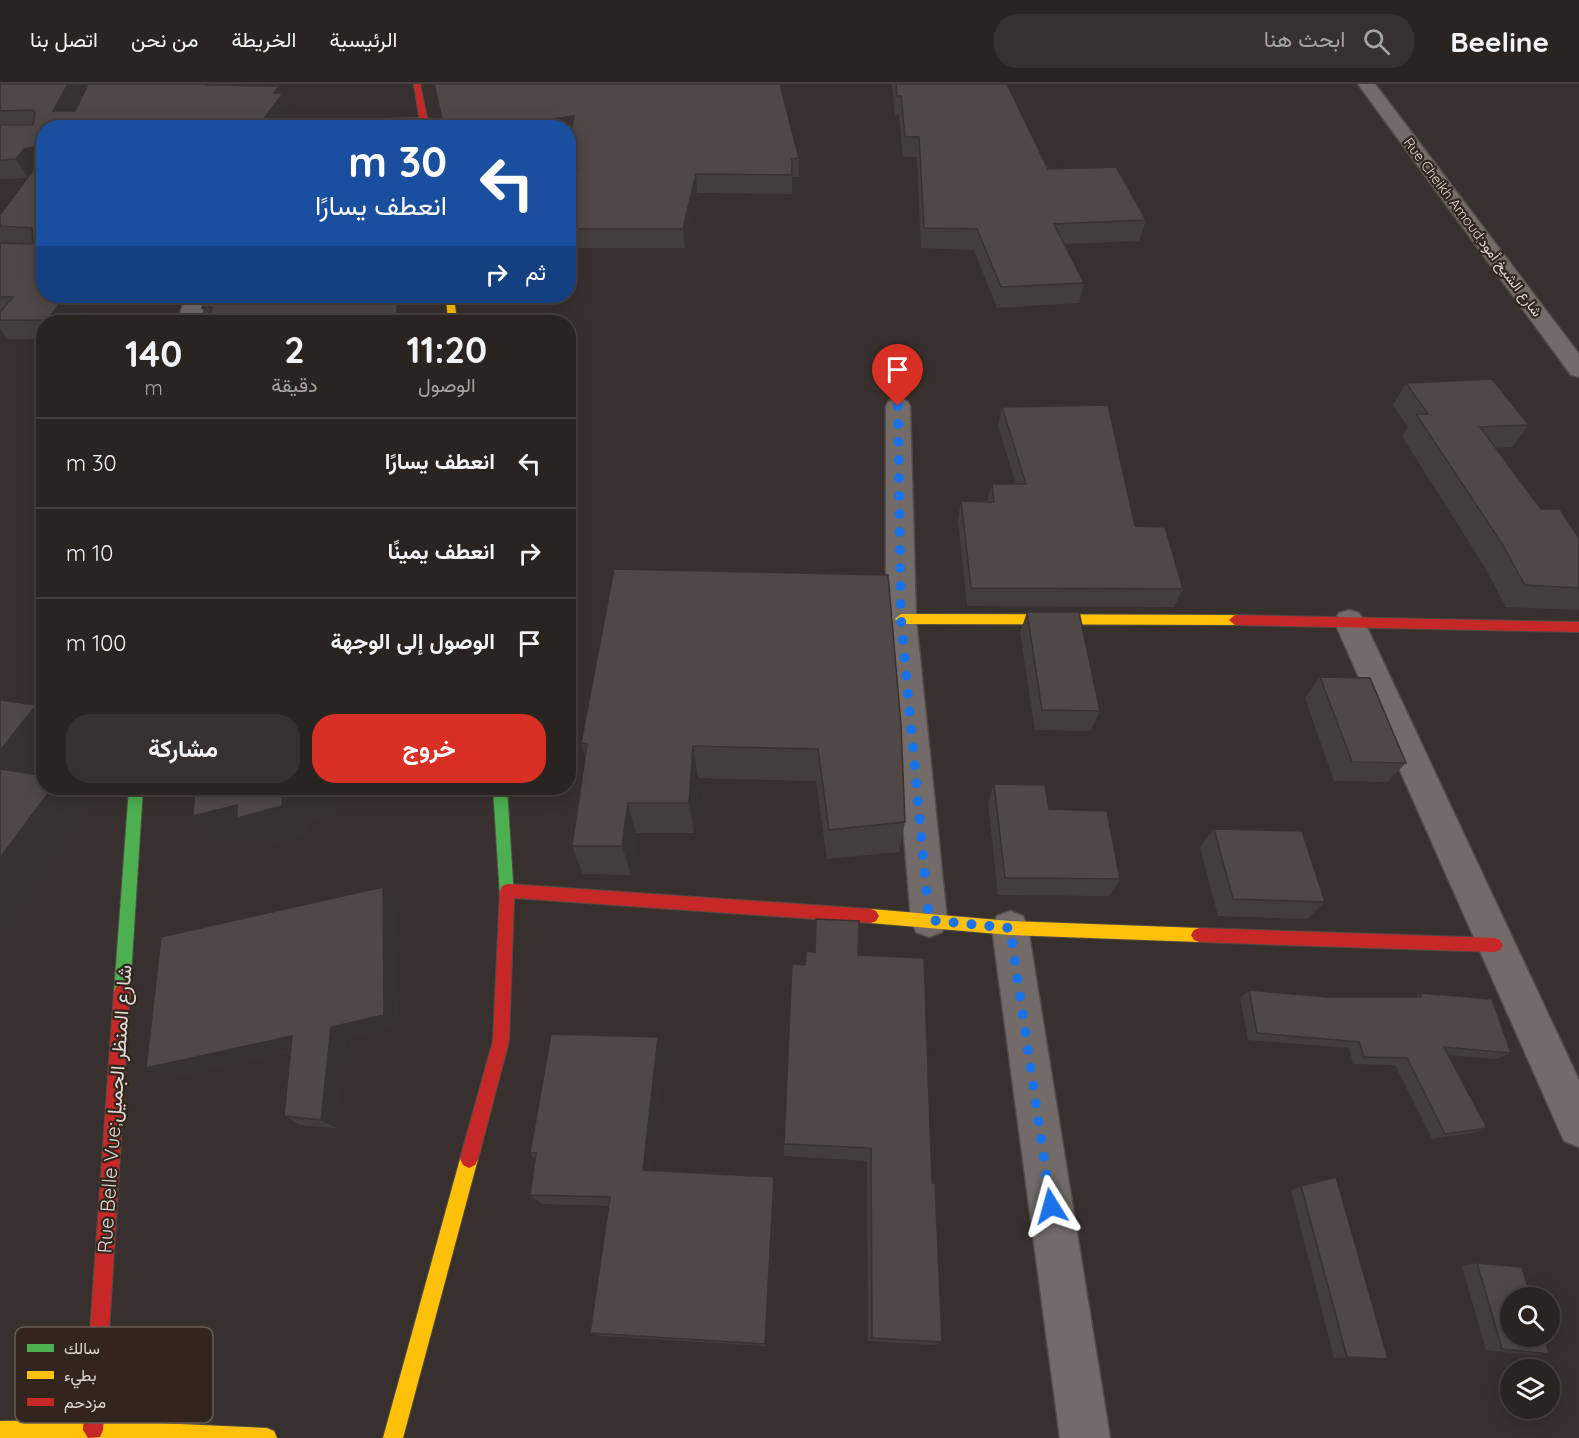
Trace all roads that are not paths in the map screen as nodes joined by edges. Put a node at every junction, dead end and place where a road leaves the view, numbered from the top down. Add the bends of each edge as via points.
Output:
1 (417, 84) edge
2 (1366, 84) edge
3 (423, 120) edge
4 (1579, 370) edge
5 (898, 406) dead end
6 (901, 619) junction
7 (1348, 621) junction
8 (1579, 627) edge
9 (136, 795) edge
10 (500, 795) edge
11 (507, 891) junction
12 (929, 920) junction
13 (1010, 928) junction
14 (1495, 945) junction
15 (1579, 1126) edge
16 (100, 1327) edge
17 (93, 1423) edge
18 (93, 1430) junction
19 (13, 1433) edge
20 (267, 1438) edge
21 (393, 1438) edge
22 (1086, 1438) edge

1 - 3 street
2 - 4 street, Rue Cheikh Amoud;شارع الشيخ أمود
5 - 6 street
6 - 7 street
6 - 12 street
7 - 8 street
7 - 14 street
9 - 16 street, Rue Belle Vue;شارع المنظر الجميل
10 - 11 street
11 - 12 street
11 - 21 street via 501,1041
12 - 13 street
13 - 14 street
13 - 22 street
14 - 15 street
17 - 18 street, Rue Belle Vue;شارع المنظر الجميل
18 - 19 street
18 - 20 street

